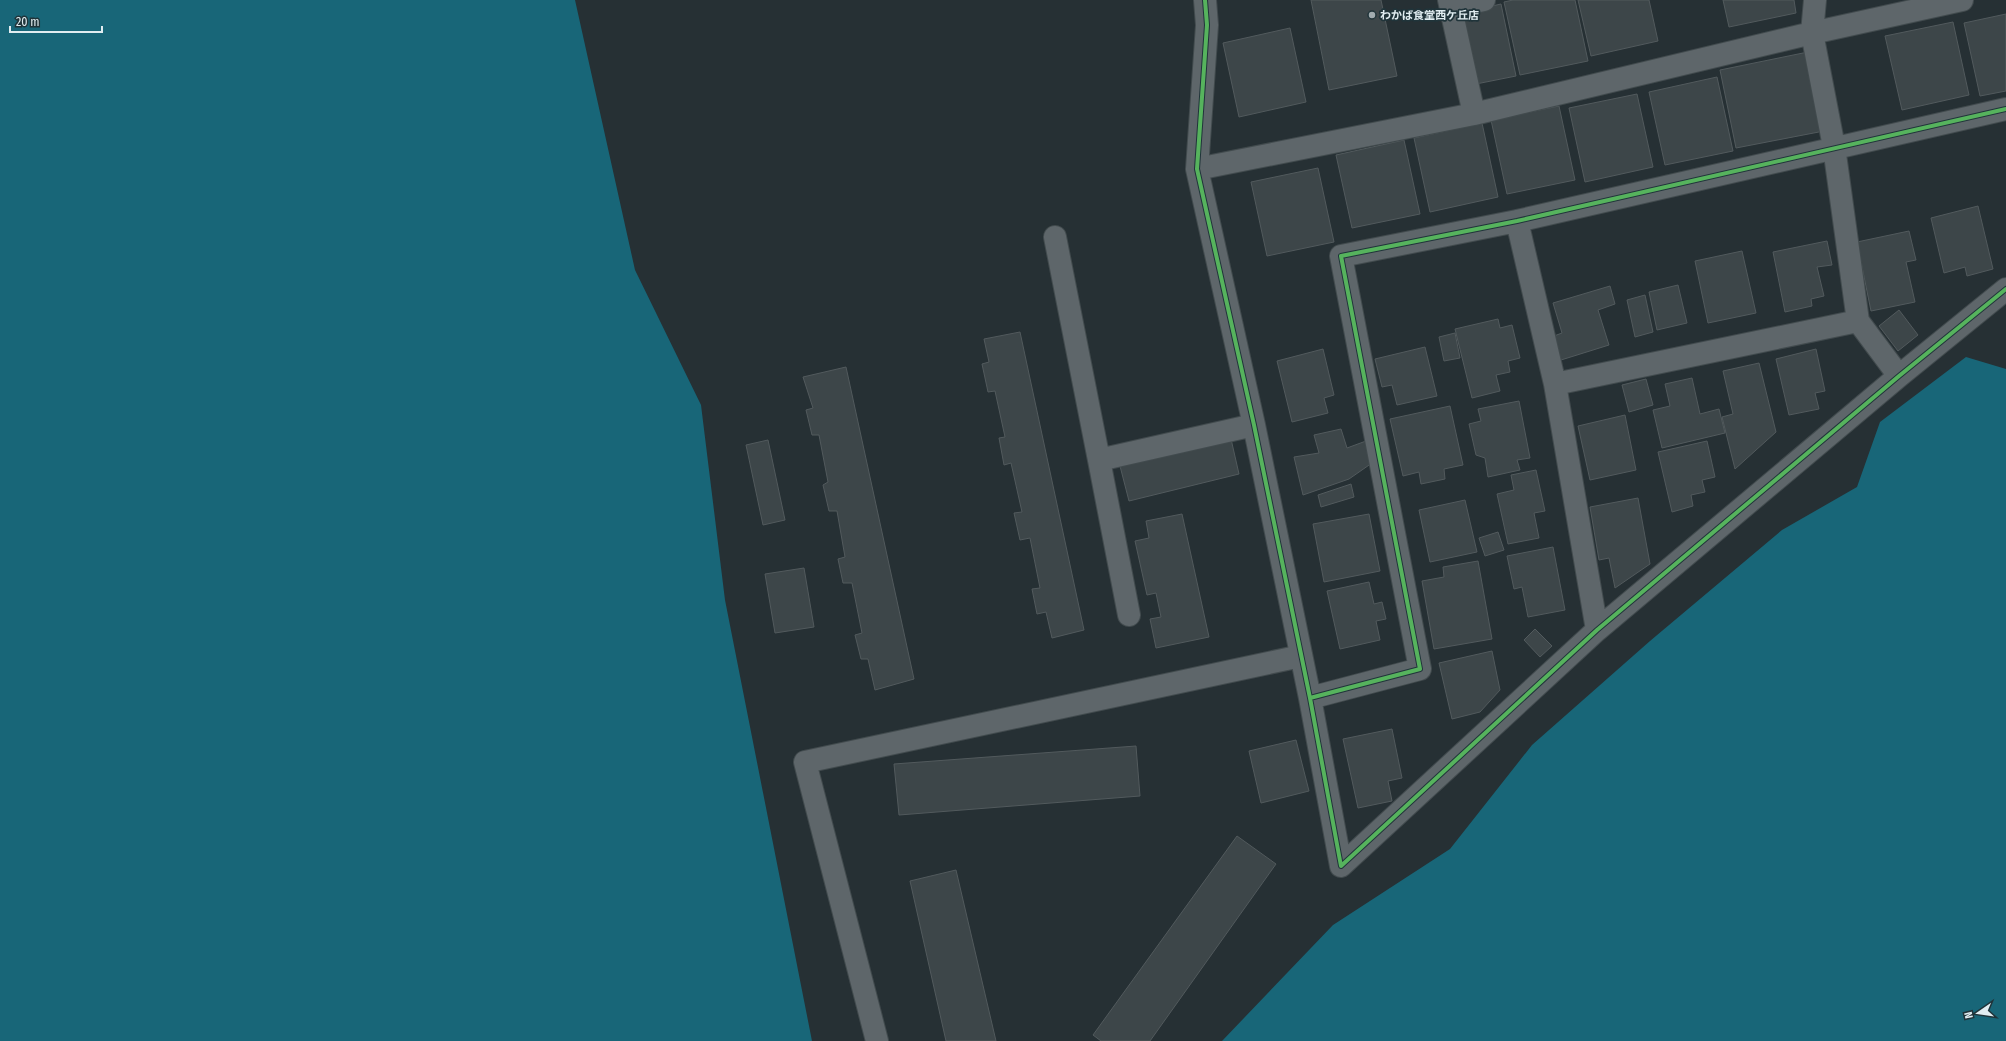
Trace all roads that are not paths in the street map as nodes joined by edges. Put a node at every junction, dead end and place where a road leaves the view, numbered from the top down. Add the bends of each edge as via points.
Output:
1 (1205, 0) edge
2 (1484, 0) edge
3 (1815, 0) edge
4 (1962, 0) edge
5 (1450, 4) edge
6 (1812, 33) junction
7 (2006, 109) edge
8 (1474, 114) junction
9 (1834, 147) junction
10 (1197, 168) junction
11 (1517, 221) junction
12 (1055, 237) dead end
13 (2006, 289) edge
14 (1858, 321) junction
15 (1899, 376) junction
16 (1555, 384) junction
17 (1254, 425) junction
18 (1099, 460) junction
19 (1129, 615) dead end
20 (1597, 630) junction
21 (1301, 656) junction
22 (1310, 698) junction
23 (877, 1041) edge

1 - 10 street via 1207,25
2 - 5 street
3 - 6 street
4 - 6 street
5 - 8 street
6 - 8 street
6 - 9 street
7 - 9 street
8 - 10 street
9 - 11 street
9 - 14 street
10 - 17 street
11 - 16 street
11 - 22 street via 1341,256 1420,669
12 - 18 street
13 - 15 street
14 - 15 street
14 - 16 street
15 - 20 street
16 - 20 street
17 - 18 street
17 - 21 street
18 - 19 street
20 - 22 street via 1341,866
21 - 22 street
21 - 23 street via 805,762

